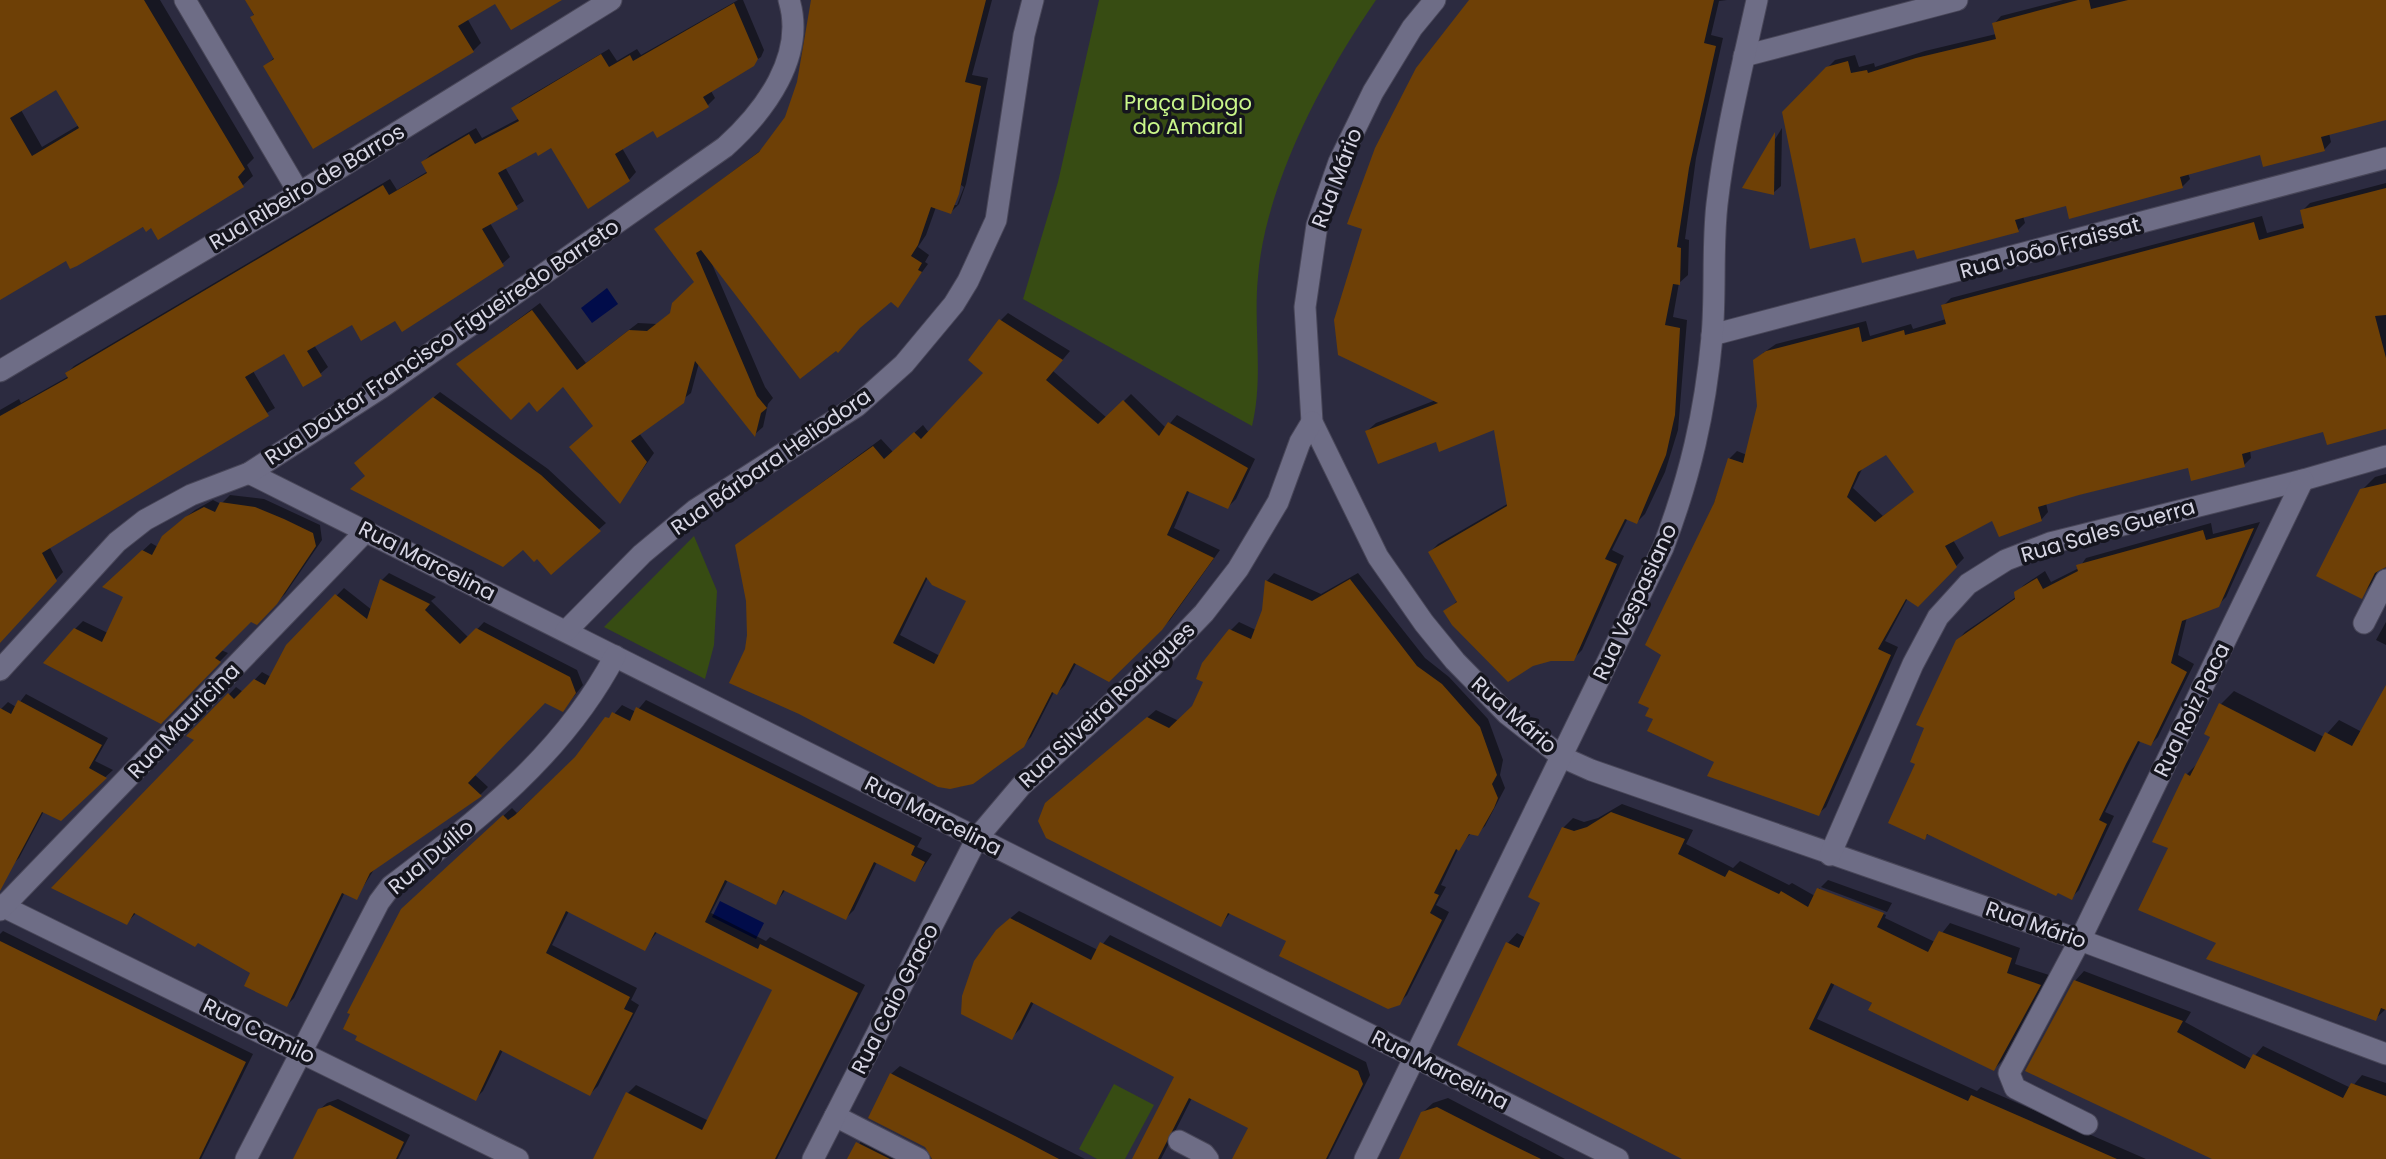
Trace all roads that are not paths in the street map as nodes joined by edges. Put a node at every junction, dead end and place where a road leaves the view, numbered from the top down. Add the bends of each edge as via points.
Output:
1 (185, 0) edge
2 (611, 0) edge
3 (789, 0) edge
4 (1033, 0) edge
5 (1435, 0) edge
6 (1757, 0) edge
7 (1957, 0) edge
8 (1744, 56) junction
9 (2386, 158) edge
10 (299, 193) junction
11 (1712, 335) junction
12 (0, 371) edge
13 (1312, 422) junction
14 (2386, 456) edge
15 (250, 473) junction
16 (2303, 480) junction
17 (366, 531) junction
18 (2386, 580) edge
19 (2364, 623) dead end
20 (566, 631) junction
21 (615, 656) junction
22 (0, 670) edge
23 (1562, 757) junction
24 (976, 838) junction
25 (1830, 855) junction
26 (2, 907) edge
27 (2080, 940) junction
28 (301, 1051) junction
29 (2386, 1054) edge
30 (1415, 1058) junction
31 (835, 1116) junction
32 (2087, 1124) dead end
33 (1179, 1141) dead end
34 (246, 1159) edge
35 (518, 1159) edge
36 (813, 1159) edge
37 (919, 1159) edge
38 (1208, 1159) edge
39 (1365, 1159) edge
40 (1618, 1159) edge

1 - 10 street
2 - 10 street, Rua Ribeiro de Barros
3 - 15 street, Rua Doutor Francisco Figueiredo Barreto via 794,18 792,48 748,127 381,388
4 - 20 street, Rua Bárbara Heliodora via 996,220 954,304 904,364 857,406 695,510 642,554
5 - 13 street, Rua Mário via 1373,92 1339,162 1317,225 1306,307
6 - 8 street, Rua Vespasiano
7 - 8 street
8 - 11 street, Rua Vespasiano via 1717,205
9 - 11 street, Rua João Fraissat
10 - 12 street, Rua Ribeiro de Barros
11 - 23 street, Rua Vespasiano via 1700,430 1685,488 1663,548
13 - 23 street, Rua Mário via 1378,557 1424,623 1507,714
13 - 24 street, Rua Silveira Rodrigues via 1278,502 1238,569 1204,613 1021,786
14 - 16 street, Rua Sales Guerra
15 - 17 street, Rua Marcelina
15 - 22 street, Rua Doutor Francisco Figueiredo Barreto via 191,495 145,520 117,542
16 - 25 street, Rua Sales Guerra via 2050,543 2006,560 1968,584 1938,617 1913,664
16 - 27 street, Rua Roiz Paca
17 - 20 street, Rua Marcelina
17 - 26 street, Rua Mauricina
18 - 19 street
20 - 21 street, Rua Marcelina
21 - 24 street, Rua Marcelina
21 - 28 street, Rua Duílio via 590,701 532,769 391,886
23 - 25 street, Rua Mário
23 - 30 street, Rua Vespasiano
24 - 30 street, Rua Marcelina
24 - 31 street, Rua Caio Graco
25 - 27 street, Rua Mário
26 - 28 street, Rua Camilo
27 - 29 street, Rua Mário
27 - 32 street, Rua Roiz Paca via 2009,1073 2015,1088
28 - 34 street, Rua Duílio
28 - 35 street, Rua Camilo
30 - 39 street, Rua Vespasiano
30 - 40 street, Rua Marcelina
31 - 36 street, Rua Caio Graco
31 - 37 street
33 - 38 street

